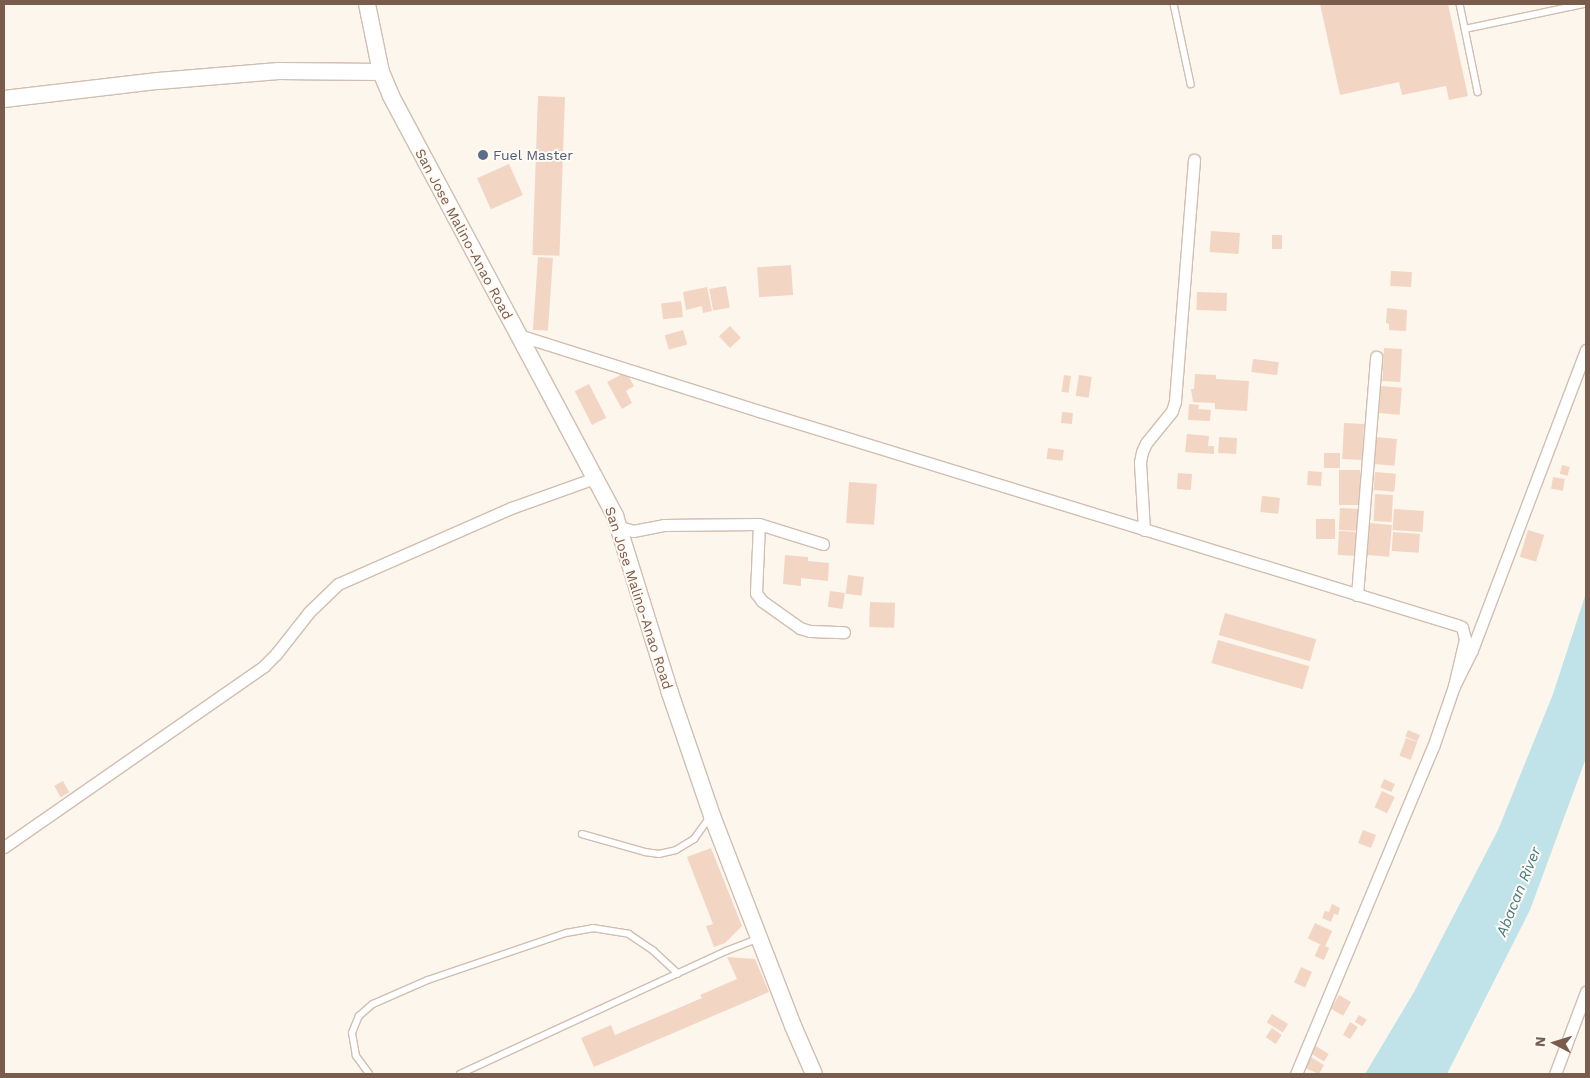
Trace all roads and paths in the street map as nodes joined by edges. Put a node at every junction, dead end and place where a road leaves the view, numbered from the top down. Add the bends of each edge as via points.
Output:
1 (367, 4) edge
2 (1174, 4) edge
3 (1460, 4) edge
4 (1584, 4) edge
5 (1465, 29) junction
6 (380, 72) junction
7 (1191, 84) dead end
8 (1478, 92) dead end
9 (4, 99) edge
10 (1194, 160) dead end
11 (518, 335) junction
12 (1586, 350) edge
13 (1376, 357) dead end
14 (595, 478) junction
15 (759, 524) junction
16 (617, 526) junction
17 (1144, 530) junction
18 (823, 544) dead end
19 (1357, 595) junction
20 (844, 632) dead end
21 (1454, 686) junction
22 (712, 816) junction
23 (582, 834) dead end
24 (4, 847) edge
25 (759, 938) junction
26 (678, 973) junction
27 (1586, 992) edge
28 (369, 1074) edge
29 (460, 1074) edge
30 (814, 1074) edge
31 (1296, 1074) edge
32 (1555, 1074) edge

1 - 6 main road, San Jose Malino-Anao Road
2 - 7 lane
3 - 5 lane
4 - 5 lane
5 - 8 lane
6 - 9 main road via 278,71
6 - 11 main road, San Jose Malino-Anao Road
10 - 17 street via 1176,395 1172,411 1142,452
11 - 14 main road, San Jose Malino-Anao Road
11 - 17 street
12 - 21 street via 1472,650
13 - 19 street
14 - 16 main road, San Jose Malino-Anao Road
14 - 24 street via 511,508 338,584 309,612 264,666
15 - 16 street via 663,525 633,531
15 - 18 street
15 - 20 street via 756,592 762,601 800,628
16 - 22 main road, San Jose Malino-Anao Road
17 - 19 street
19 - 21 street via 1462,628 1465,639
21 - 31 street via 1430,755
22 - 23 lane via 694,839 676,850 660,854
22 - 25 main road, San Jose Malino-Anao Road
25 - 26 lane
25 - 30 main road, San Jose Malino-Anao Road
26 - 28 lane via 629,934 593,928 566,933 428,980 373,1004 358,1016 352,1033 356,1056
26 - 29 lane
27 - 32 street

